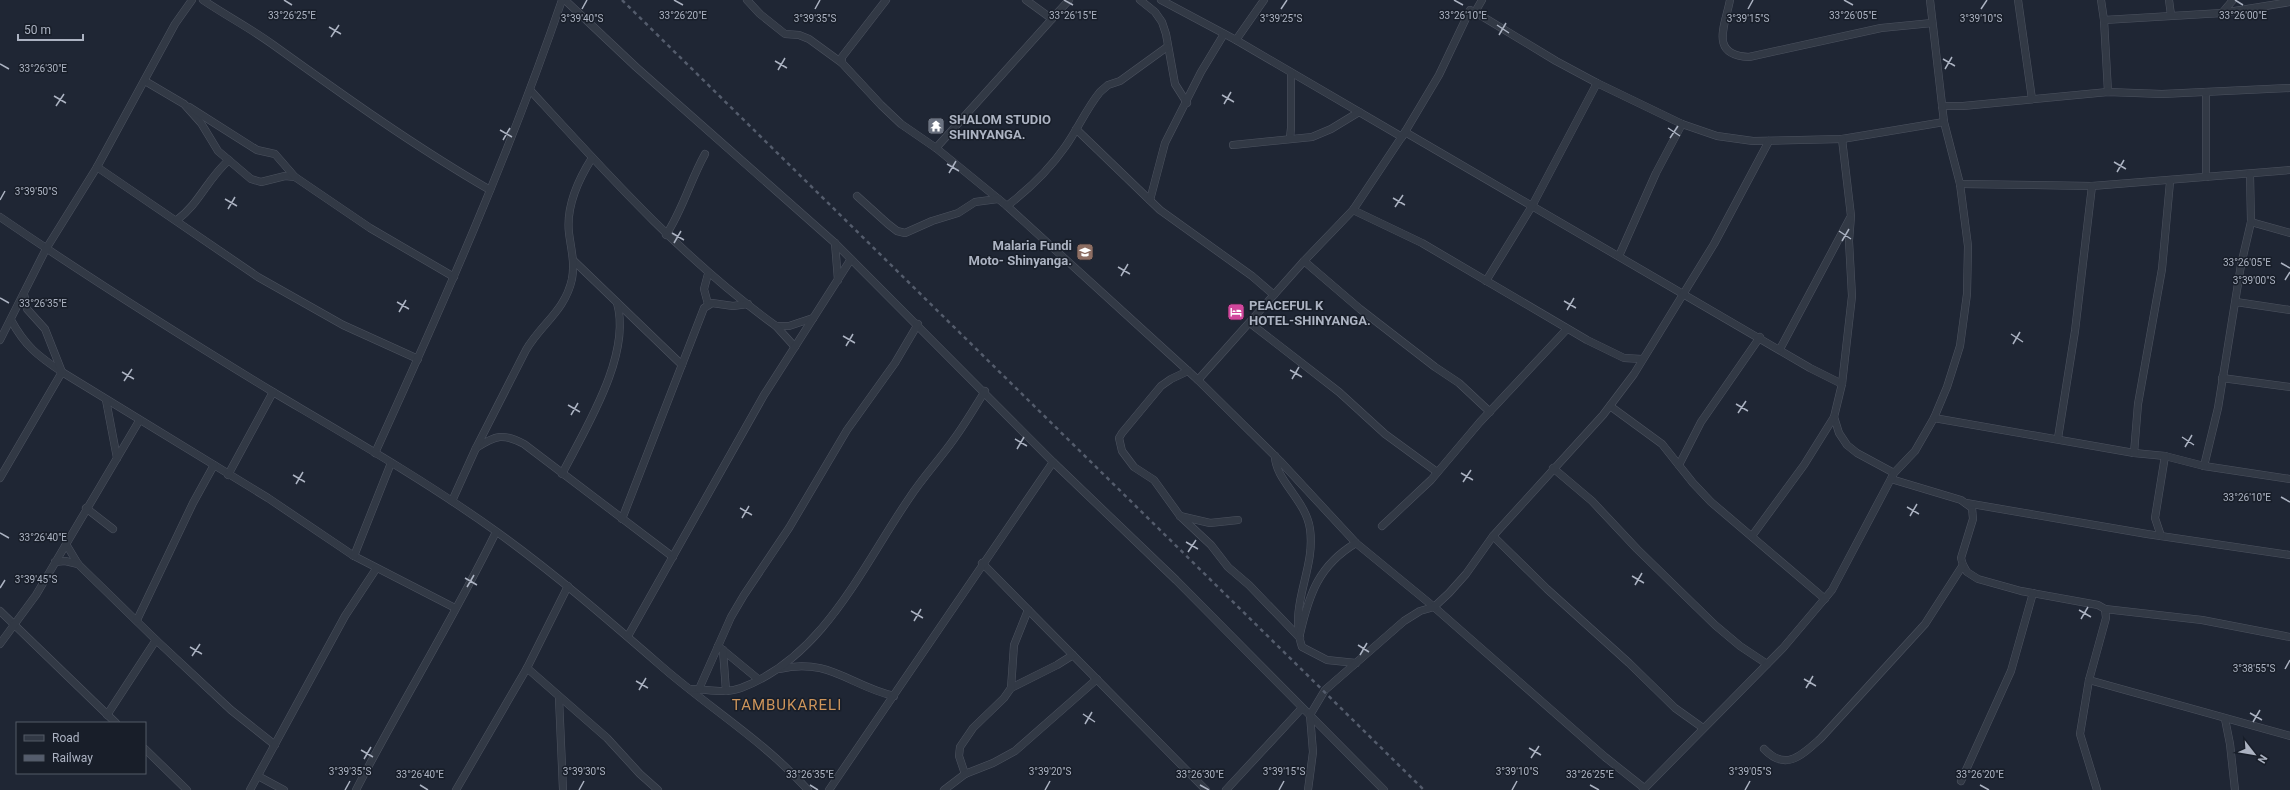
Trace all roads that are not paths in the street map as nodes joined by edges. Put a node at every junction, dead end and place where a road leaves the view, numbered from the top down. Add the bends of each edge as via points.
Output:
1 (192, 0) edge
2 (203, 0) edge
3 (562, 0) edge
4 (565, 0) edge
5 (747, 0) edge
6 (886, 0) edge
7 (1026, 0) edge
8 (1069, 0) edge
9 (1140, 0) edge
10 (1162, 0) edge
11 (1264, 0) edge
12 (1482, 0) edge
13 (1730, 0) edge
14 (1930, 0) edge
15 (2018, 0) edge
16 (2101, 0) edge
17 (2170, 0) edge
18 (2233, 0) edge
19 (2290, 2) edge
20 (1474, 12) junction
21 (2222, 13) junction
22 (2171, 15) junction
23 (1052, 19) junction
24 (2104, 20) junction
25 (1932, 23) junction
26 (1224, 34) junction
27 (1236, 40) junction
28 (1167, 47) junction
29 (842, 63) junction
30 (1291, 73) junction
31 (145, 81) junction
32 (1597, 83) junction
33 (2290, 88) edge
34 (531, 91) junction
35 (2108, 92) junction
36 (2206, 92) junction
37 (2032, 99) junction
38 (1186, 103) junction
39 (184, 104) junction
40 (1942, 106) junction
41 (1359, 112) junction
42 (1944, 122) junction
43 (1682, 124) junction
44 (1076, 129) junction
45 (1404, 134) junction
46 (1290, 138) junction
47 (1842, 139) junction
48 (1769, 141) junction
49 (1233, 145) dead end
50 (936, 148) junction
51 (705, 154) dead end
52 (592, 158) junction
53 (229, 160) junction
54 (96, 167) junction
55 (2290, 170) edge
56 (2250, 174) junction
57 (295, 177) junction
58 (2206, 177) junction
59 (2170, 182) junction
60 (1960, 184) junction
61 (2092, 186) junction
62 (490, 190) junction
63 (857, 196) dead end
64 (998, 198) junction
65 (1150, 200) junction
66 (1007, 206) junction
67 (1532, 206) junction
68 (1353, 210) junction
69 (1852, 216) junction
70 (0, 217) edge
71 (177, 220) junction
72 (2251, 222) junction
73 (2290, 233) edge
74 (666, 235) junction
75 (835, 242) junction
76 (46, 249) junction
77 (1618, 256) junction
78 (851, 259) junction
79 (574, 261) junction
80 (1304, 261) junction
81 (708, 274) junction
82 (454, 277) junction
83 (838, 281) junction
84 (1486, 281) junction
85 (24, 293) junction
86 (1683, 293) junction
87 (1274, 295) junction
88 (2236, 302) junction
89 (617, 303) junction
90 (708, 304) junction
91 (748, 304) junction
92 (2290, 310) edge
93 (813, 318) junction
94 (11, 320) junction
95 (1250, 323) junction
96 (918, 324) junction
97 (776, 326) junction
98 (1567, 329) junction
99 (1760, 337) junction
100 (0, 340) edge
101 (795, 347) junction
102 (1780, 349) junction
103 (418, 359) junction
104 (1642, 359) junction
105 (682, 365) junction
106 (1188, 371) junction
107 (62, 372) junction
108 (2222, 378) junction
109 (1198, 380) junction
110 (1842, 384) junction
111 (2290, 387) edge
112 (985, 391) junction
113 (273, 392) junction
114 (106, 400) junction
115 (1610, 406) junction
116 (1490, 412) junction
117 (1834, 416) junction
118 (1934, 418) junction
119 (139, 421) junction
120 (2058, 438) junction
121 (476, 448) junction
122 (375, 453) junction
123 (2134, 453) junction
124 (1275, 456) junction
125 (2165, 456) junction
126 (117, 458) junction
127 (391, 462) junction
128 (1053, 462) junction
129 (1679, 465) junction
130 (214, 466) junction
131 (2204, 466) junction
132 (1553, 468) junction
133 (1437, 472) junction
134 (562, 474) junction
135 (228, 475) junction
136 (1892, 476) junction
137 (0, 478) edge
138 (2290, 479) edge
139 (452, 501) junction
140 (1966, 502) junction
141 (86, 508) junction
142 (1180, 516) junction
143 (622, 519) junction
144 (1238, 520) dead end
145 (1382, 526) dead end
146 (113, 529) dead end
147 (496, 532) junction
148 (1492, 536) junction
149 (1752, 536) junction
150 (2161, 536) junction
151 (1356, 543) junction
152 (66, 544) junction
153 (2290, 555) edge
154 (354, 556) junction
155 (672, 557) junction
156 (55, 562) junction
157 (982, 563) junction
158 (78, 564) junction
159 (1962, 565) junction
160 (376, 569) junction
161 (568, 586) junction
162 (2033, 593) junction
163 (1825, 599) junction
164 (1434, 607) junction
165 (455, 608) junction
166 (2105, 609) junction
167 (0, 610) edge
168 (1028, 610) junction
169 (137, 620) junction
170 (15, 625) junction
171 (628, 636) junction
172 (2290, 637) edge
173 (1300, 638) junction
174 (156, 640) junction
175 (0, 644) edge
176 (721, 648) junction
177 (1073, 655) junction
178 (1356, 663) junction
179 (1767, 664) junction
180 (527, 668) junction
181 (777, 669) junction
182 (758, 679) junction
183 (1097, 679) junction
184 (2089, 680) junction
185 (1011, 688) junction
186 (690, 689) junction
187 (699, 689) junction
188 (726, 691) junction
189 (894, 696) junction
190 (559, 698) junction
191 (1302, 708) junction
192 (107, 715) junction
193 (1310, 715) junction
194 (2225, 719) junction
195 (115, 722) edge
196 (1704, 728) junction
197 (2290, 736) edge
198 (275, 746) junction
199 (1764, 749) dead end
200 (146, 750) edge
201 (965, 774) junction
202 (258, 776) junction
203 (1961, 781) dead end
204 (1643, 789) edge
205 (187, 790) edge
206 (250, 790) edge
207 (284, 790) edge
208 (356, 790) edge
209 (456, 790) edge
210 (563, 790) edge
211 (658, 790) edge
212 (808, 790) edge
213 (829, 790) edge
214 (944, 790) edge
215 (1206, 790) edge
216 (1226, 790) edge
217 (1308, 790) edge
218 (1384, 790) edge
219 (2097, 790) edge
220 (2235, 790) edge

1 - 31 street via 175,24
2 - 62 street via 270,43 412,144
3 - 34 street
4 - 75 street via 636,67
5 - 29 street via 785,34 808,39
6 - 29 street via 842,58
7 - 23 street
8 - 23 street
9 - 28 street via 1155,12 1162,22
10 - 26 street
11 - 27 street
12 - 20 street
13 - 25 street via 1722,35 1723,44 1736,56 1749,57 1881,28
14 - 25 street
15 - 37 street
16 - 24 street
17 - 22 street
18 - 21 street
19 - 21 street
20 - 32 street
20 - 45 street via 1470,10 1439,74
21 - 22 street
22 - 24 street
23 - 50 street
24 - 35 street
25 - 40 street
26 - 27 street
26 - 38 street
27 - 30 street
28 - 38 street via 1174,84
28 - 44 street via 1120,81 1108,85 1100,92
29 - 50 street via 896,119
30 - 41 street
30 - 46 street
31 - 39 street
31 - 54 street
32 - 43 street
32 - 67 street
33 - 36 street
34 - 52 street
34 - 62 street
35 - 36 street
35 - 37 street
36 - 58 street
37 - 40 street
38 - 65 street via 1165,143
39 - 53 street via 201,123 218,151
39 - 57 street via 257,150 275,154
40 - 42 street
41 - 45 street
41 - 46 street via 1319,134
42 - 47 street
42 - 60 street
43 - 48 street via 1717,136
43 - 77 street via 1656,172
44 - 65 street
44 - 66 street via 1065,147 1033,186
45 - 67 street
45 - 68 street
46 - 49 street
47 - 48 street
47 - 69 street
48 - 86 street via 1714,244
50 - 64 street
51 - 74 street via 694,174 683,206
52 - 74 street
52 - 79 street via 577,185 570,216 569,232
53 - 57 street via 258,182 286,176
53 - 71 street via 212,176 193,207
54 - 71 street
54 - 76 street
55 - 56 street
56 - 58 street
56 - 72 street
57 - 82 street via 370,228
58 - 59 street
59 - 61 street
59 - 123 street via 2162,269 2138,404
60 - 61 street
60 - 118 street via 1968,246 1967,294 1960,346
61 - 120 street via 2075,331
62 - 82 street
63 - 64 street via 897,231 905,233 958,213 975,202
64 - 66 street
65 - 87 street via 1174,221 1252,276
66 - 106 street
67 - 77 street
67 - 84 street
68 - 80 street
68 - 84 street via 1422,243
69 - 102 street via 1831,250
69 - 110 street via 1849,240 1852,296
70 - 76 street
71 - 103 street via 278,289 343,325
72 - 73 street
72 - 88 street
74 - 81 street
75 - 78 street
75 - 83 street
76 - 85 street
76 - 113 street
77 - 86 street
78 - 83 street
78 - 96 street
79 - 89 street
79 - 121 street via 572,279 564,300 549,323 533,337
80 - 87 street
80 - 116 street via 1360,309 1459,383
81 - 90 street via 704,289
81 - 91 street
82 - 103 street
83 - 93 street
84 - 98 street
85 - 94 street
85 - 107 street via 27,308 45,329
86 - 99 street
86 - 104 street
87 - 95 street
88 - 92 street
88 - 108 street
89 - 105 street
89 - 134 street via 620,338 606,383 593,415
90 - 91 street
90 - 105 street
91 - 97 street
93 - 97 street via 788,326
93 - 101 street
94 - 100 street
94 - 107 street via 18,334 36,355
95 - 109 street
95 - 133 street via 1339,392 1385,434
96 - 112 street
96 - 176 street via 895,363 847,430 793,522 731,617
97 - 101 street
98 - 104 street via 1624,358
98 - 116 street
99 - 102 street
99 - 129 street via 1701,422
101 - 155 street via 733,448
102 - 110 street
103 - 122 street
104 - 115 street
105 - 143 street
106 - 109 street
106 - 142 street via 1161,386 1119,438 1119,445 1134,467 1154,480
107 - 114 street
107 - 137 street
108 - 111 street
108 - 131 street via 2217,414
109 - 124 street
110 - 117 street
112 - 128 street
112 - 181 street via 954,439 910,496 839,607 817,634
113 - 122 street
113 - 135 street
114 - 119 street
114 - 126 street
115 - 129 street via 1662,444
115 - 132 street
116 - 133 street
117 - 136 street via 1839,433 1847,445
117 - 149 street via 1804,465
118 - 120 street
118 - 136 street via 1915,451
119 - 126 street
119 - 130 street
120 - 123 street
121 - 134 street via 498,436 511,437
121 - 139 street
122 - 127 street
123 - 125 street
124 - 151 street
124 - 173 street via 1279,473 1306,512 1310,530 1310,552 1298,611
125 - 131 street
125 - 150 street via 2155,518
126 - 141 street
127 - 139 street
127 - 154 street
128 - 157 street
128 - 191 street via 1176,580
129 - 149 street via 1711,502
130 - 135 street
130 - 169 street via 193,503
131 - 138 street
132 - 148 street
132 - 179 street via 1592,501 1715,625
133 - 145 street
134 - 143 street
135 - 154 street
136 - 140 street
136 - 163 street via 1846,566
139 - 147 street
140 - 150 street
140 - 159 street via 1972,508 1973,519 1961,558
141 - 146 street
141 - 152 street
142 - 144 street via 1210,523
142 - 173 street
143 - 155 street
147 - 161 street
147 - 165 street
148 - 164 street via 1466,574
148 - 196 street via 1675,708
149 - 163 street
150 - 153 street
151 - 164 street
151 - 173 street via 1342,551 1320,576 1311,592
152 - 156 street
152 - 158 street
154 - 160 street
155 - 171 street
156 - 158 street
156 - 170 street
157 - 168 street
157 - 189 street
158 - 169 street
159 - 162 street via 1978,579
159 - 199 street via 1925,624 1821,738 1791,761 1774,758
160 - 165 street
160 - 198 street via 345,616
161 - 171 street
161 - 180 street
162 - 166 street via 2098,605
162 - 203 street via 2011,671
163 - 179 street
164 - 178 street via 1420,611 1404,621
164 - 204 street
165 - 208 street
166 - 172 street via 2202,620
166 - 184 street via 2106,618
167 - 170 street
168 - 177 street
168 - 185 street via 1014,645
169 - 174 street
170 - 175 street
170 - 192 street
171 - 186 street
173 - 178 street via 1302,647 1327,660
174 - 192 street
174 - 198 street via 231,710
176 - 182 street
176 - 187 street
176 - 188 street
177 - 183 street
177 - 185 street
178 - 193 street via 1324,690
179 - 196 street
180 - 190 street
180 - 209 street
181 - 182 street
181 - 189 street via 810,666 828,669 880,693
182 - 188 street via 743,687
183 - 201 street via 1015,751 994,763
183 - 215 street
184 - 194 street
184 - 219 street via 2080,734
185 - 201 street via 973,728 960,747 959,756
186 - 187 street
186 - 212 street via 766,748
187 - 188 street
189 - 213 street
190 - 210 street
190 - 211 street via 602,733
191 - 193 street
191 - 216 street
192 - 195 street
193 - 217 street via 1313,752
193 - 218 street
194 - 197 street
194 - 220 street
196 - 204 street
198 - 202 street
200 - 205 street
201 - 214 street
202 - 206 street
202 - 207 street

